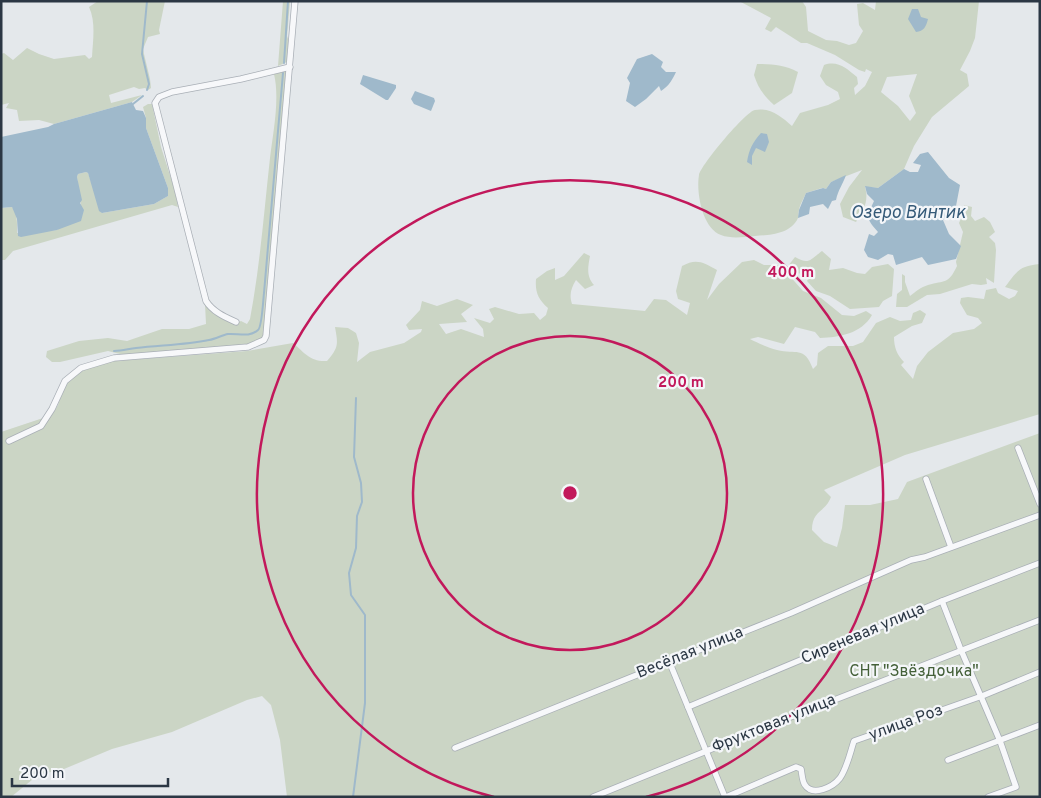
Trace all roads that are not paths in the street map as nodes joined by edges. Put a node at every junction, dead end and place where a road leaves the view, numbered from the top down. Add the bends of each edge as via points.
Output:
1 (295, 1) edge
2 (290, 67) junction
3 (236, 322) dead end
4 (9, 441) dead end
5 (1018, 448) dead end
6 (926, 479) dead end
7 (1040, 504) edge
8 (1040, 515) edge
9 (952, 547) junction
10 (1040, 563) edge
11 (942, 600) junction
12 (1040, 620) edge
13 (961, 650) junction
14 (669, 661) junction
15 (1040, 672) edge
16 (982, 696) junction
17 (688, 707) junction
18 (1040, 725) edge
19 (1000, 741) junction
20 (455, 748) dead end
21 (705, 752) junction
22 (948, 760) dead end
23 (593, 797) edge
24 (726, 797) edge
25 (988, 797) edge

1 - 2 street
2 - 3 street via 172,92 159,97 155,103 206,301 210,308
2 - 4 street via 264,340 239,348 114,358 81,368 65,381 41,426
5 - 7 street
6 - 9 street
8 - 9 street, Весёлая улица
9 - 14 street, Весёлая улица via 911,560 791,613
10 - 11 street, Сиреневая улица
11 - 13 street
11 - 17 street, Сиреневая улица
12 - 13 street, Фруктовая улица
13 - 16 street
13 - 21 street, Фруктовая улица
14 - 17 street
14 - 20 street, Весёлая улица
15 - 16 street, улица Роз
16 - 19 street
16 - 24 street, улица Роз via 854,741 840,778 820,791 805,785 801,769 796,767
17 - 21 street
18 - 19 street
19 - 22 street
19 - 25 street via 1016,786
21 - 23 street, Фруктовая улица
21 - 24 street

